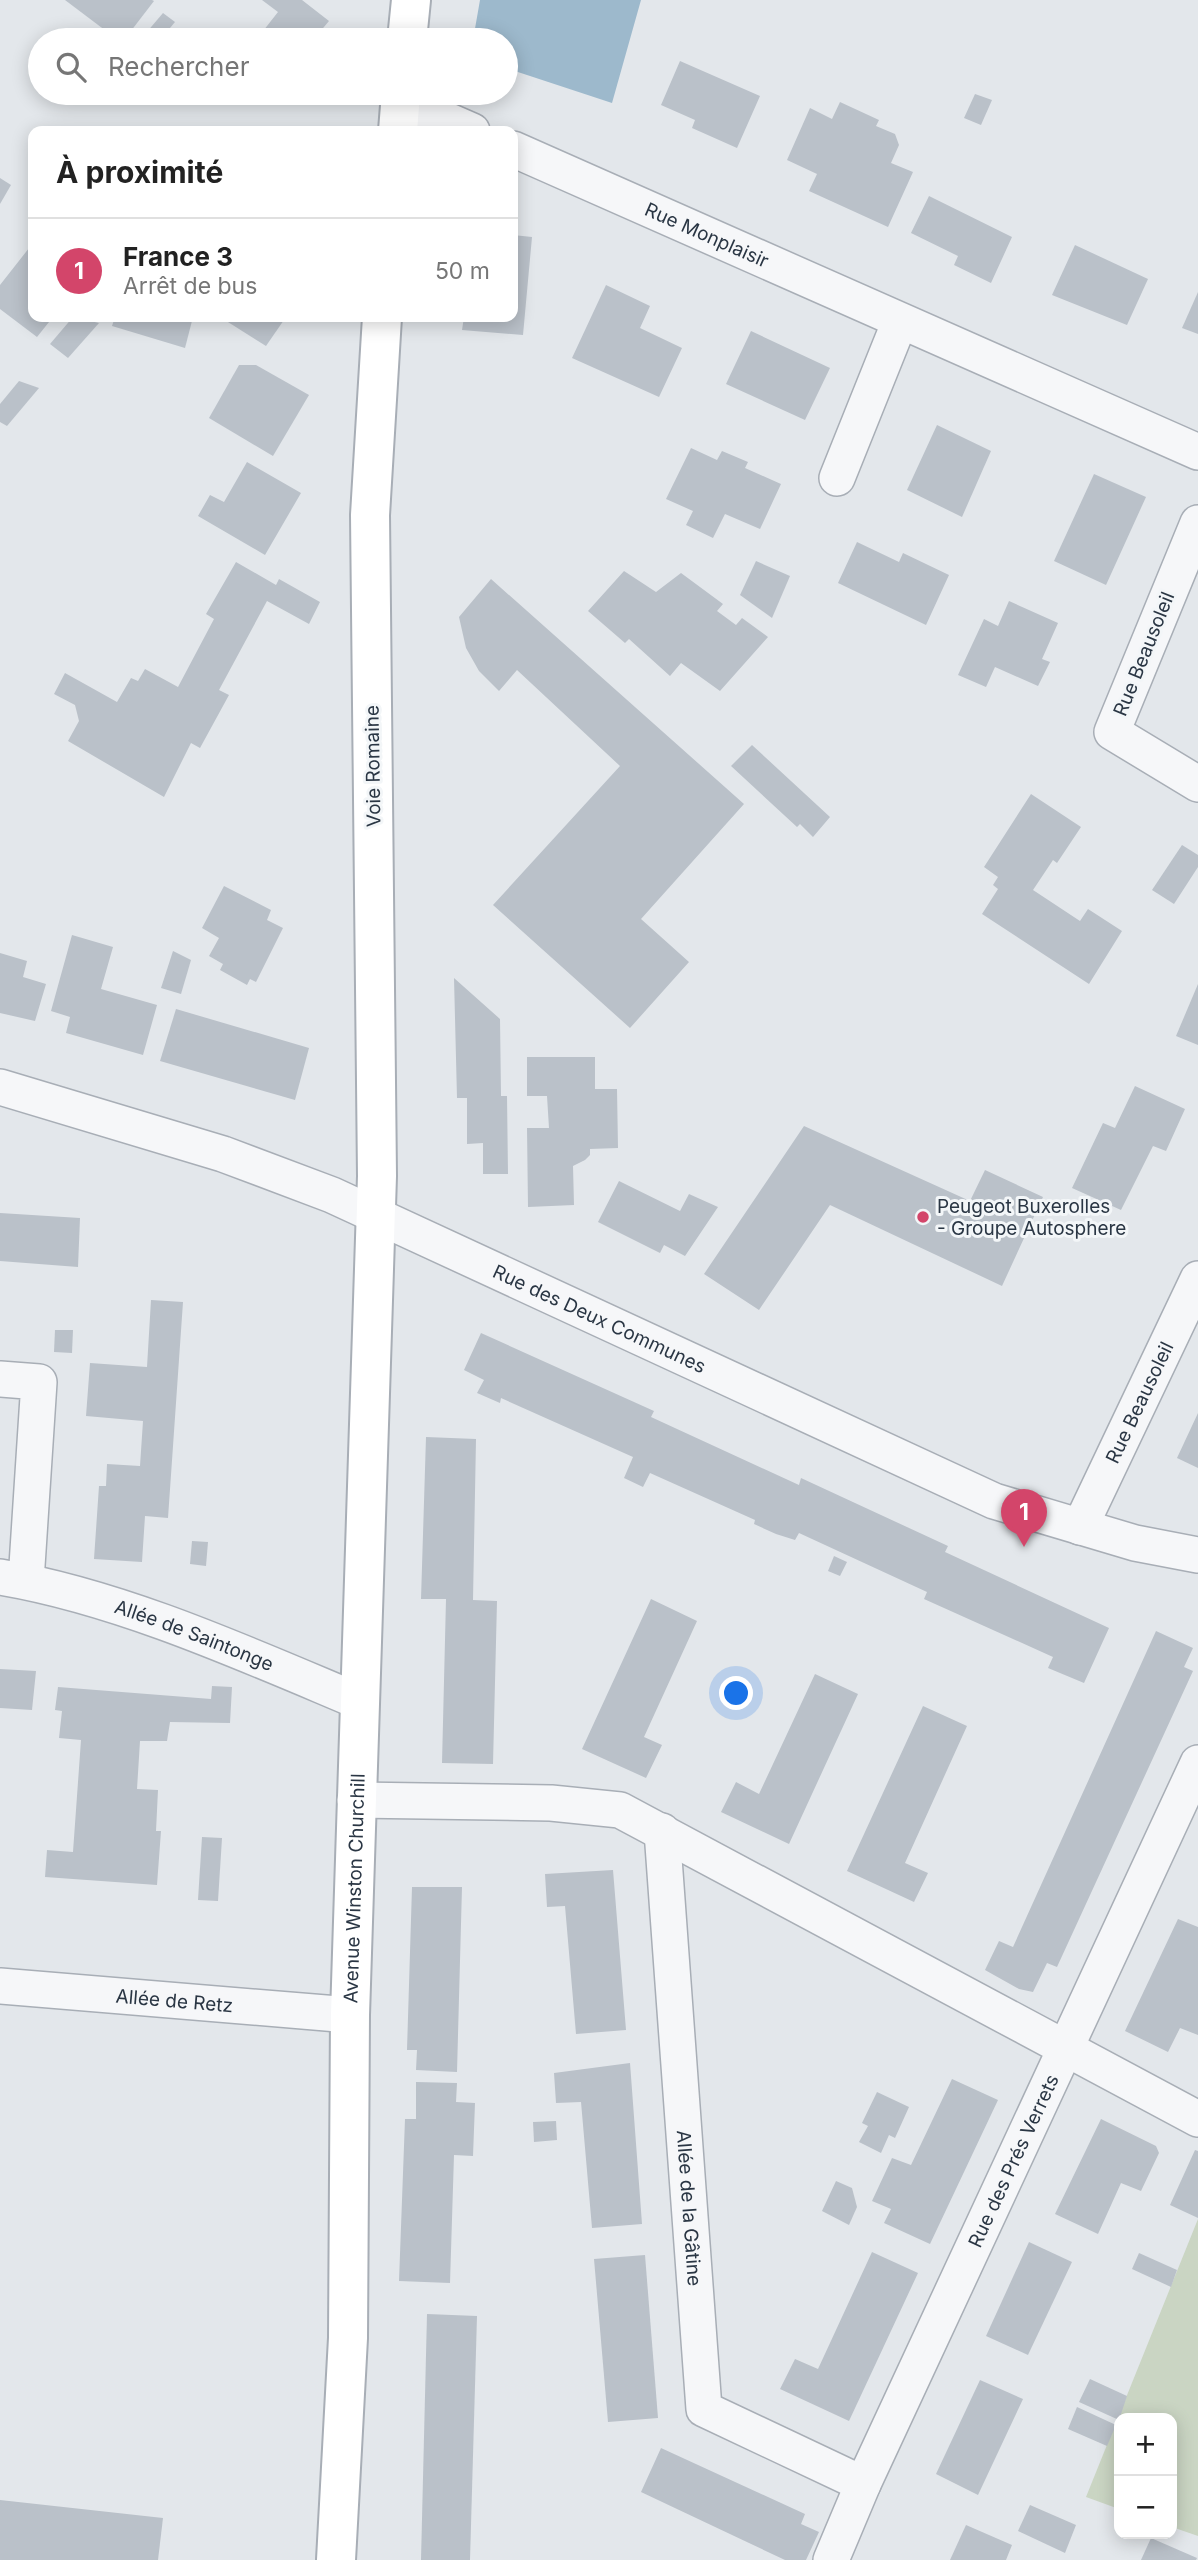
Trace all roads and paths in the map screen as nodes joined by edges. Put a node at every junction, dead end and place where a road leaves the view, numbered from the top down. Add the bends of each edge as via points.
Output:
1 (411, 0) edge
2 (408, 28) edge
3 (400, 108) edge
4 (456, 126) edge
5 (518, 151) edge
6 (900, 321) junction
7 (382, 322) edge
8 (1198, 452) edge
9 (837, 478) dead end
10 (1198, 523) edge
11 (1198, 784) edge
12 (0, 1087) edge
13 (375, 1216) junction
14 (1198, 1279) edge
15 (0, 1379) edge
16 (1080, 1527) junction
17 (1198, 1555) edge
18 (13, 1579) edge
19 (358, 1701) junction
20 (1198, 1763) edge
21 (355, 1800) junction
22 (662, 1831) junction
23 (0, 1986) edge
24 (350, 2015) junction
25 (1068, 2049) junction
26 (1198, 2119) edge
27 (863, 2484) junction
28 (336, 2560) edge
29 (831, 2560) edge

1 - 2 street
3 - 4 street
5 - 6 street, Rue Monplaisir
6 - 8 street, Rue Monplaisir
6 - 9 street
7 - 13 street, Voie Romaine via 370,515
10 - 11 street, Rue Beausoleil via 1112,732
12 - 13 street, Rue des Deux Communes via 223,1154
13 - 16 street, Rue des Deux Communes via 994,1501
13 - 19 street, Avenue Winston Churchill
14 - 16 street, Rue Beausoleil
15 - 18 street, Allée de Saintonge via 40,1382
16 - 17 street, Rue des Deux Communes
18 - 19 street, Allée de Saintonge via 150,1618
19 - 21 street, Avenue Winston Churchill
20 - 25 street, Rue des Prés Verrets
21 - 22 street via 551,1803 620,1810
21 - 24 street, Avenue Winston Churchill
22 - 25 street
22 - 27 street, Allée de la Gâtine via 704,2409
23 - 24 street, Allée de Retz
24 - 28 street, Avenue Winston Churchill via 348,2338
25 - 26 street
25 - 27 street, Rue des Prés Verrets
27 - 29 street, Rue des Prés Verrets

